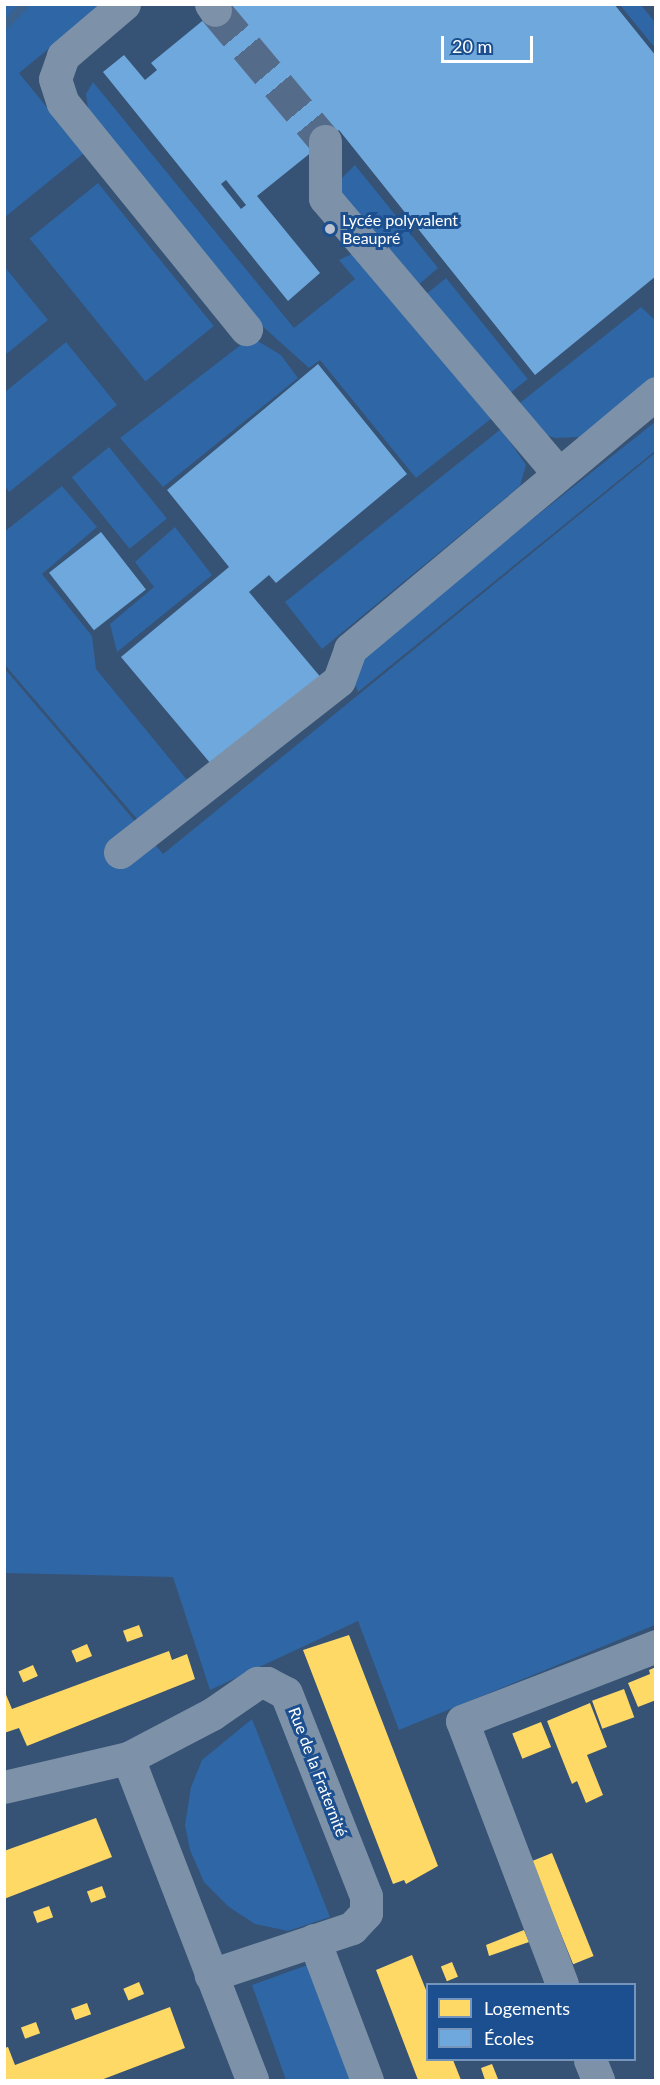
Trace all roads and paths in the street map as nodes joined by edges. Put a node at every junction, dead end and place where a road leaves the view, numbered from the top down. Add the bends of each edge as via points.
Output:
1 (124, 4) edge
2 (325, 141) tunnel mouth
3 (246, 329) dead end
4 (656, 393) edge
5 (557, 472) junction
6 (120, 852) dead end
7 (656, 1646) edge
8 (128, 1758) junction
9 (4, 1787) edge
10 (314, 1940) junction
11 (211, 1975) junction
12 (562, 1983) edge
13 (590, 2061) edge
14 (252, 2080) edge
15 (367, 2080) edge
16 (598, 2080) edge

1 - 3 street via 63,56 55,79 63,103
2 - 5 street via 325,198
4 - 5 street
5 - 6 street via 350,649 339,680
7 - 12 street via 462,1720
8 - 9 street
8 - 10 street, Rue de la Fraternité via 212,1714 257,1683 267,1683 286,1693 368,1905 362,1921 352,1928
8 - 11 street
10 - 11 street, Rue de la Fraternité
10 - 15 street
11 - 14 street
13 - 16 street

